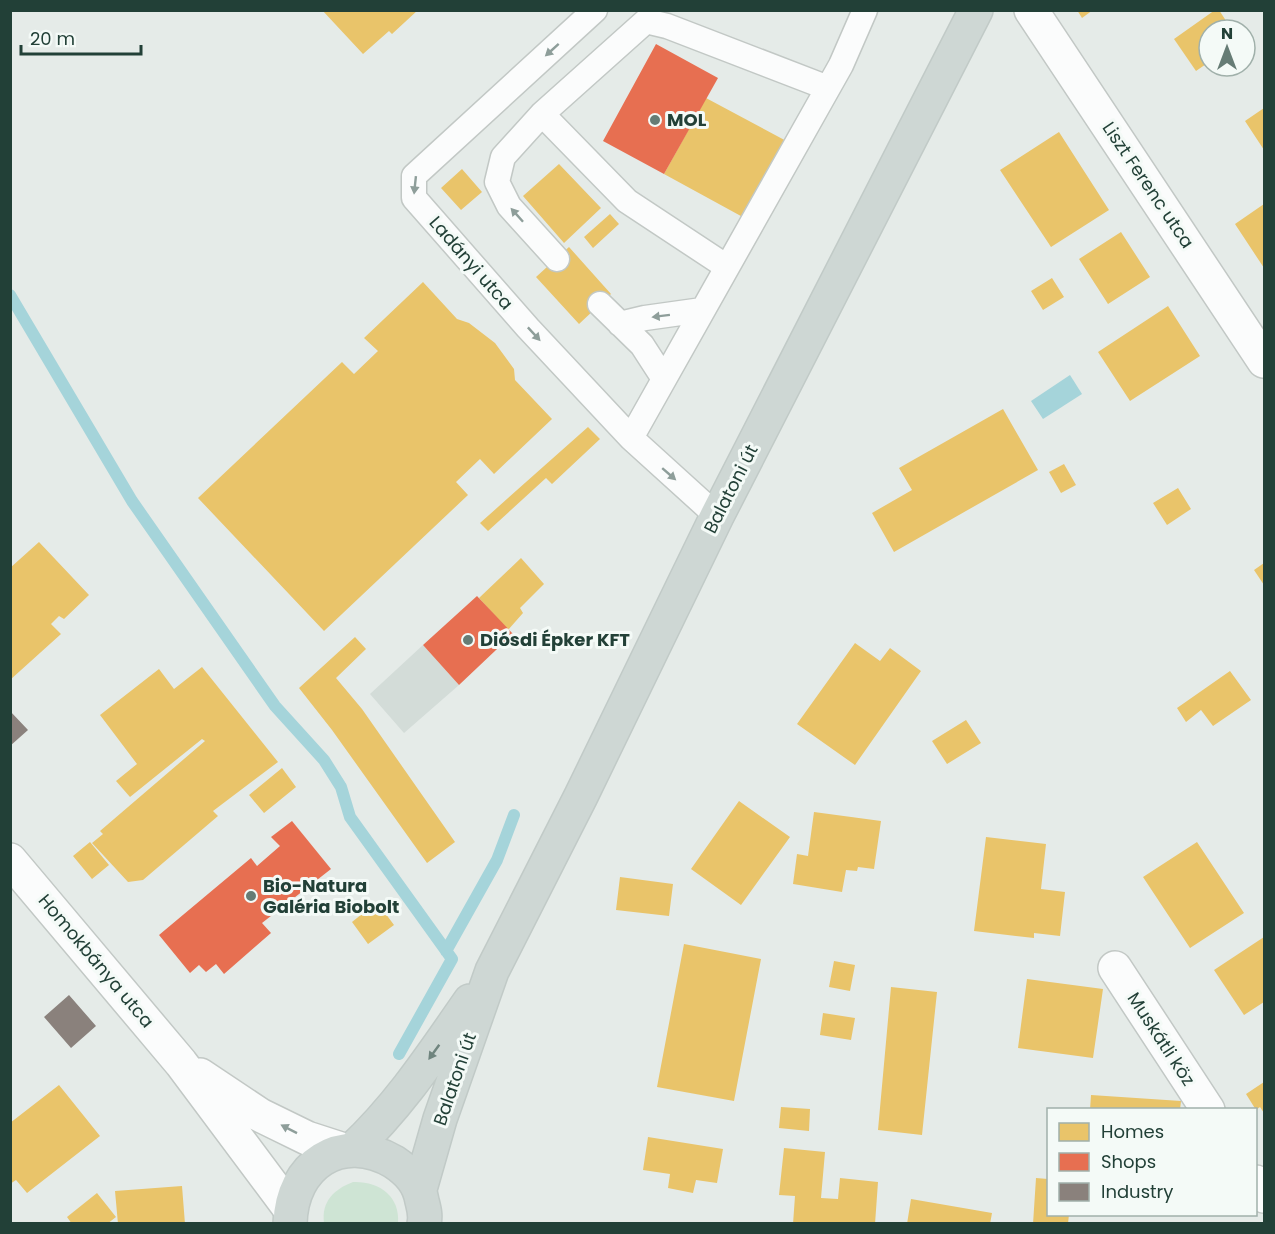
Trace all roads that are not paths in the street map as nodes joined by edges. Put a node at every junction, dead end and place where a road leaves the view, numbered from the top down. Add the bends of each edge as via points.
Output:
1 (595, 10) edge
2 (865, 10) edge
3 (976, 10) edge
4 (1031, 10) edge
5 (828, 88) junction
6 (542, 114) junction
7 (557, 259) dead end
8 (727, 267) junction
9 (600, 304) dead end
10 (702, 310) junction
11 (620, 324) junction
12 (1264, 361) edge
13 (664, 379) junction
14 (631, 438) junction
15 (717, 516) junction
16 (10, 860) edge
17 (1115, 968) dead end
18 (492, 970) junction
19 (181, 1063) junction
20 (1207, 1108) edge
21 (348, 1150) junction
22 (420, 1189) junction
23 (290, 1216) edge
24 (424, 1224) edge

1 -> 14 lane, Ladányi utca via 414,176 414,198
2 - 5 lane
3 - 15 main road, Balatoni út
4 - 12 street, Liszt Ferenc utca
5 - 6 lane via 646,21
5 - 8 lane
7 -> 6 lane via 509,206 497,182 503,157
6 - 8 lane via 627,201
8 - 10 lane
9 - 11 lane
10 -> 11 lane
10 - 13 lane
11 - 13 lane via 642,345
13 - 14 lane
14 -> 15 lane, Ladányi utca
15 - 18 main road, Balatoni út
16 - 19 street, Homokbánya utca
17 - 20 street, Muskátli köz
18 -> 21 main road, Balatoni út via 401,1099 379,1125
18 - 22 main road, Balatoni út
21 -> 19 street, Homokbánya utca via 307,1138 260,1114
19 - 23 street, Homokbánya utca
21 - 22 main road via 383,1156 408,1171
21 - 23 main road, Balatoni út via 327,1155 304,1176 295,1191
22 - 24 main road

